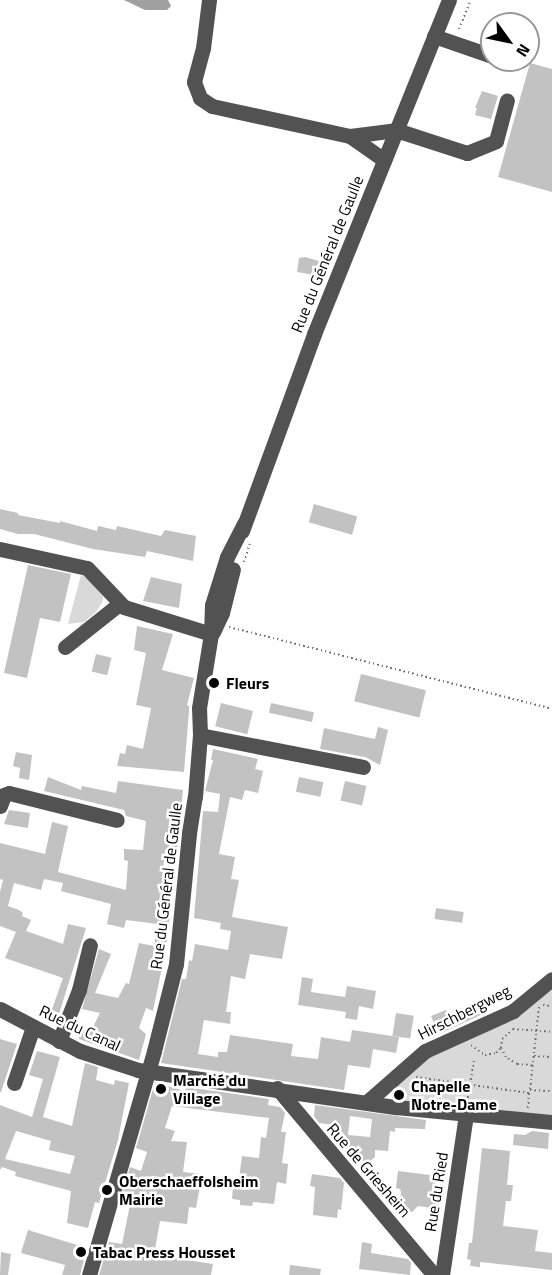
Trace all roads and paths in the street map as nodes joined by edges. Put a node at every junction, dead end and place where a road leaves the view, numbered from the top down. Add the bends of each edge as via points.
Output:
1 (208, 0) edge
2 (449, 0) edge
3 (471, 0) edge
4 (434, 36) junction
5 (453, 43) junction
6 (480, 52) edge
7 (507, 100) dead end
8 (396, 130) junction
9 (350, 136) junction
10 (384, 160) junction
11 (251, 539) dead end
12 (0, 549) edge
13 (242, 567) dead end
14 (119, 604) junction
15 (230, 619) dead end
16 (211, 634) junction
17 (65, 647) dead end
18 (552, 709) edge
19 (200, 735) junction
20 (363, 767) dead end
21 (0, 806) edge
22 (117, 820) dead end
23 (90, 945) dead end
24 (552, 979) edge
25 (552, 1006) edge
26 (0, 1009) edge
27 (33, 1027) junction
28 (536, 1030) junction
29 (552, 1032) edge
30 (59, 1041) junction
31 (471, 1046) dead end
32 (501, 1048) junction
33 (534, 1056) junction
34 (552, 1057) edge
35 (474, 1060) dead end
36 (533, 1065) junction
37 (148, 1072) junction
38 (400, 1073) junction
39 (14, 1083) dead end
40 (470, 1085) junction
41 (277, 1088) junction
42 (530, 1091) junction
43 (552, 1091) edge
44 (367, 1102) junction
45 (528, 1112) dead end
46 (466, 1114) junction
47 (552, 1122) edge
48 (89, 1275) edge
49 (434, 1275) edge
50 (442, 1275) edge

1 - 9 street via 203,48 194,82 200,98 213,106
2 - 4 street, Rue du Général de Gaulle
3 - 5 path
4 - 5 street
4 - 8 street, Rue du Général de Gaulle
5 - 6 street
7 - 8 street via 496,141 467,153
8 - 9 street
8 - 10 street, Rue du Général de Gaulle
9 - 10 street
10 - 16 street, Rue du Général de Gaulle via 244,523 222,613
11 - 13 path
12 - 14 street via 87,568
14 - 16 street
14 - 17 street
15 - 18 path via 228,627
16 - 19 street, Rue du Général de Gaulle via 200,701
19 - 20 street
19 - 37 street, Rue du Général de Gaulle via 179,944
21 - 22 street via 9,793
23 - 30 street via 79,990
24 - 38 street, Hirschbergweg via 513,1011 425,1051
25 - 28 path via 539,1005
26 - 27 street, Rue du Canal
27 - 30 street, Rue du Canal
27 - 39 street
28 - 29 path
28 - 32 path via 509,1031
28 - 33 path
30 - 37 street, Rue du Canal via 117,1065
31 - 32 path via 485,1055
32 - 36 path via 513,1062
33 - 34 path
33 - 36 path
35 - 40 path
36 - 42 path
37 - 41 street, Rue du Canal
37 - 48 street, Rue du Général de Gaulle
38 - 40 path
38 - 44 street, Hirschbergweg
40 - 42 path
40 - 46 path
41 - 44 street, Rue du Canal
41 - 49 street, Rue de Griesheim
42 - 43 path
42 - 45 path
44 - 46 street, Rue du Canal
46 - 47 street, Rue du Canal
46 - 50 street, Rue du Ried

